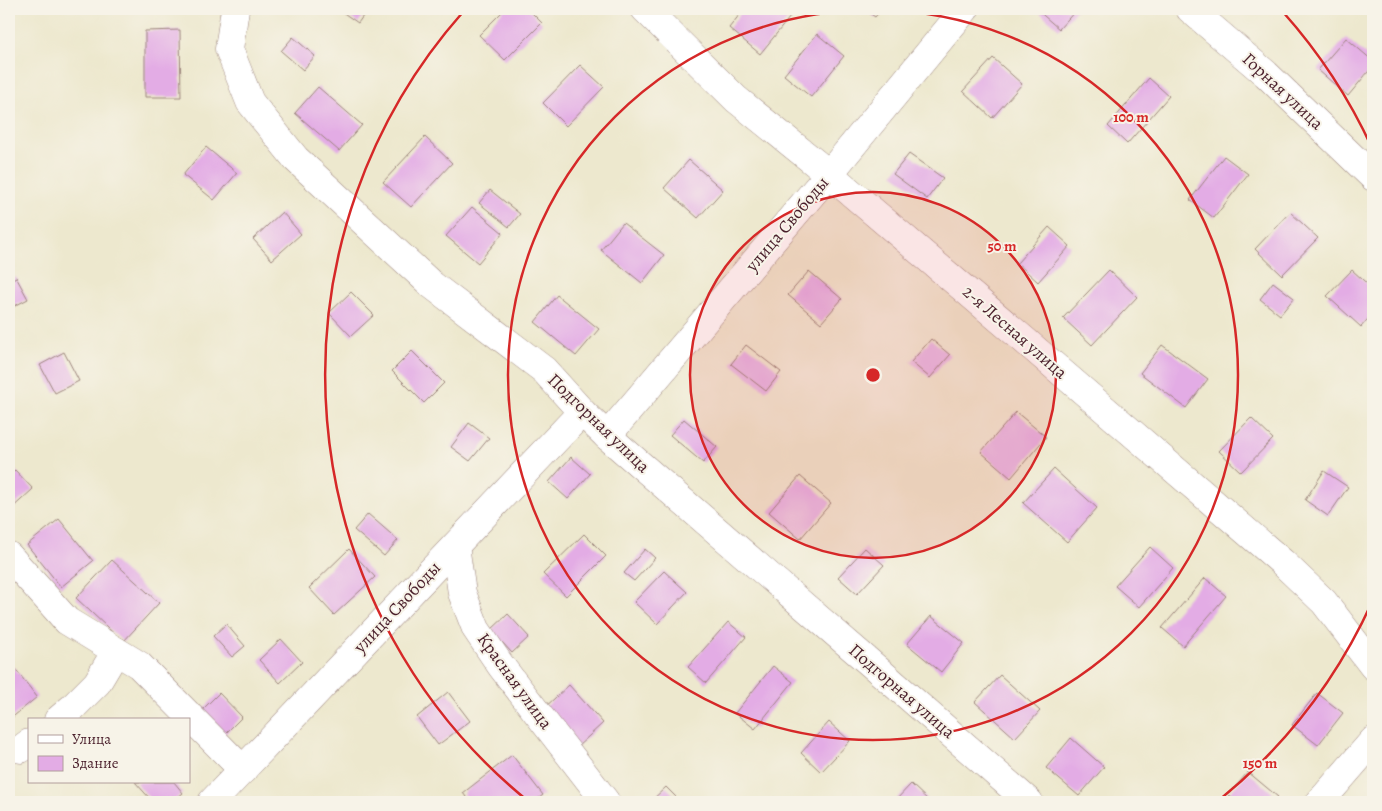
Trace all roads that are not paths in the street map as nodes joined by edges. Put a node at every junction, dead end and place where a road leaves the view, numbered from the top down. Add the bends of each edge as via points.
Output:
1 (235, 9) edge
2 (645, 9) edge
3 (965, 9) edge
4 (1190, 9) edge
5 (829, 174) junction
6 (1373, 177) edge
7 (582, 412) junction
8 (606, 436) junction
9 (455, 546) junction
10 (9, 556) edge
11 (116, 651) junction
12 (1373, 666) edge
13 (60, 718) edge
14 (1373, 741) edge
15 (242, 770) junction
16 (212, 802) edge
17 (606, 802) edge
18 (1029, 802) edge
19 (1320, 802) edge

1 - 7 street, Подгорная улица via 229,49 250,102 296,159 432,285 544,370
2 - 5 street, 2-я Лесная улица via 736,99
3 - 5 street, улица Свободы
4 - 6 street, Горная улица via 1266,74
5 - 8 street, улица Свободы
5 - 12 street, 2-я Лесная улица via 1282,562 1324,602
7 - 8 street, Подгорная улица
7 - 9 street, улица Свободы
8 - 18 street, Подгорная улица
9 - 15 street, улица Свободы
9 - 17 street, Красная улица via 462,593 476,629
10 - 11 street via 67,621
11 - 13 street via 97,683
11 - 15 street via 139,665
14 - 19 street
15 - 16 street, улица Свободы

